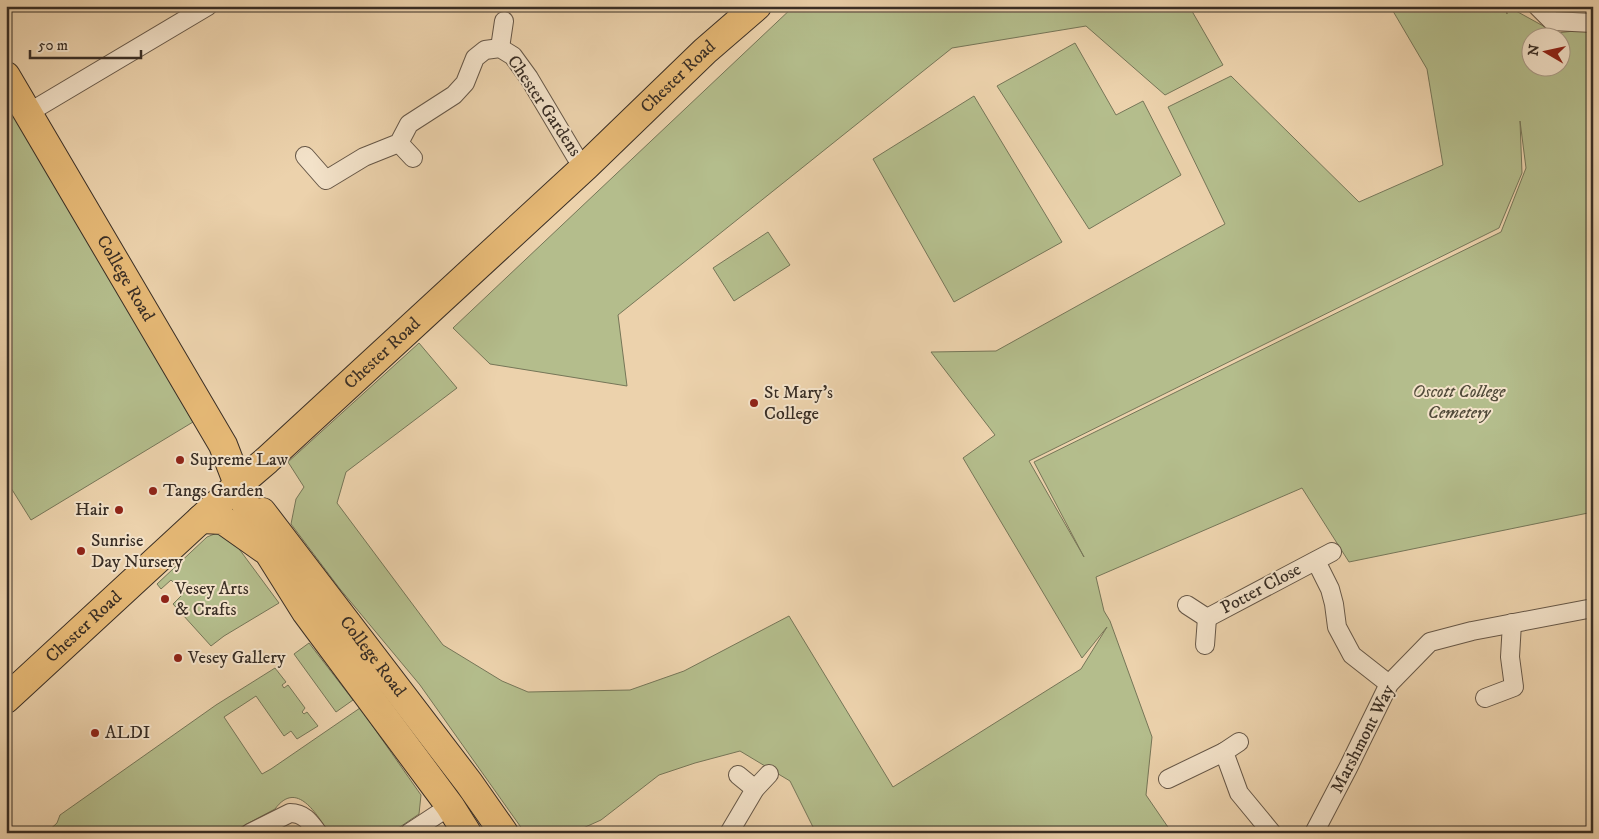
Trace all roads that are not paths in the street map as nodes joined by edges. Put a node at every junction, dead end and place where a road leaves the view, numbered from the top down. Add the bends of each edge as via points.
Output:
1 (208, 6) edge
2 (757, 6) edge
3 (1538, 6) edge
4 (504, 21) dead end
5 (1593, 23) edge
6 (500, 48) junction
7 (6, 76) edge
8 (28, 112) junction
9 (399, 143) junction
10 (305, 156) dead end
11 (413, 158) dead end
12 (586, 166) junction
13 (239, 484) junction
14 (201, 519) junction
15 (1332, 552) dead end
16 (269, 553) junction
17 (1316, 561) junction
18 (1187, 605) dead end
19 (1593, 608) edge
20 (1207, 618) junction
21 (1512, 623) junction
22 (1205, 644) dead end
23 (1389, 684) junction
24 (1486, 698) dead end
25 (6, 700) edge
26 (1239, 742) dead end
27 (1224, 752) junction
28 (769, 774) dead end
29 (738, 775) dead end
30 (1168, 779) dead end
31 (755, 789) junction
32 (450, 806) junction
33 (250, 833) edge
34 (318, 833) edge
35 (409, 833) edge
36 (467, 833) edge
37 (504, 833) edge
38 (729, 833) edge
39 (1272, 833) edge
40 (1314, 833) edge

1 - 8 street
2 - 12 main road, Chester Road via 705,51
3 - 5 street via 1552,21
4 - 6 street, Chester Gardens
6 - 9 street, Chester Gardens via 485,50 475,58 465,83 454,95 409,124
6 - 12 street, Chester Gardens via 513,56 576,157
7 - 8 main road, College Road
8 - 13 main road, College Road via 223,445
9 - 10 street via 364,157 326,180
9 - 11 street
12 - 13 main road, Chester Road
13 - 14 main road, Chester Road
13 - 16 main road, College Road via 252,523
13 - 37 main road, College Road
14 - 16 main road, College Road via 223,520
14 - 25 main road, Chester Road
15 - 17 street, Potter Close
16 - 32 main road, College Road via 306,612
17 - 20 street, Potter Close
17 - 23 street, Potter Close via 1330,589 1337,627 1352,655
18 - 20 street, Potter Close
19 - 21 street, Marshmont Way
20 - 22 street, Potter Close
21 - 23 street, Marshmont Way via 1430,642
21 - 24 street via 1510,657 1518,693
23 - 40 street, Marshmont Way
26 - 27 street
27 - 30 street
27 - 39 street via 1239,793
28 - 31 street
29 - 31 street
31 - 38 street
32 - 35 street
32 - 36 main road, College Road
33 - 34 street via 290,813 305,816

